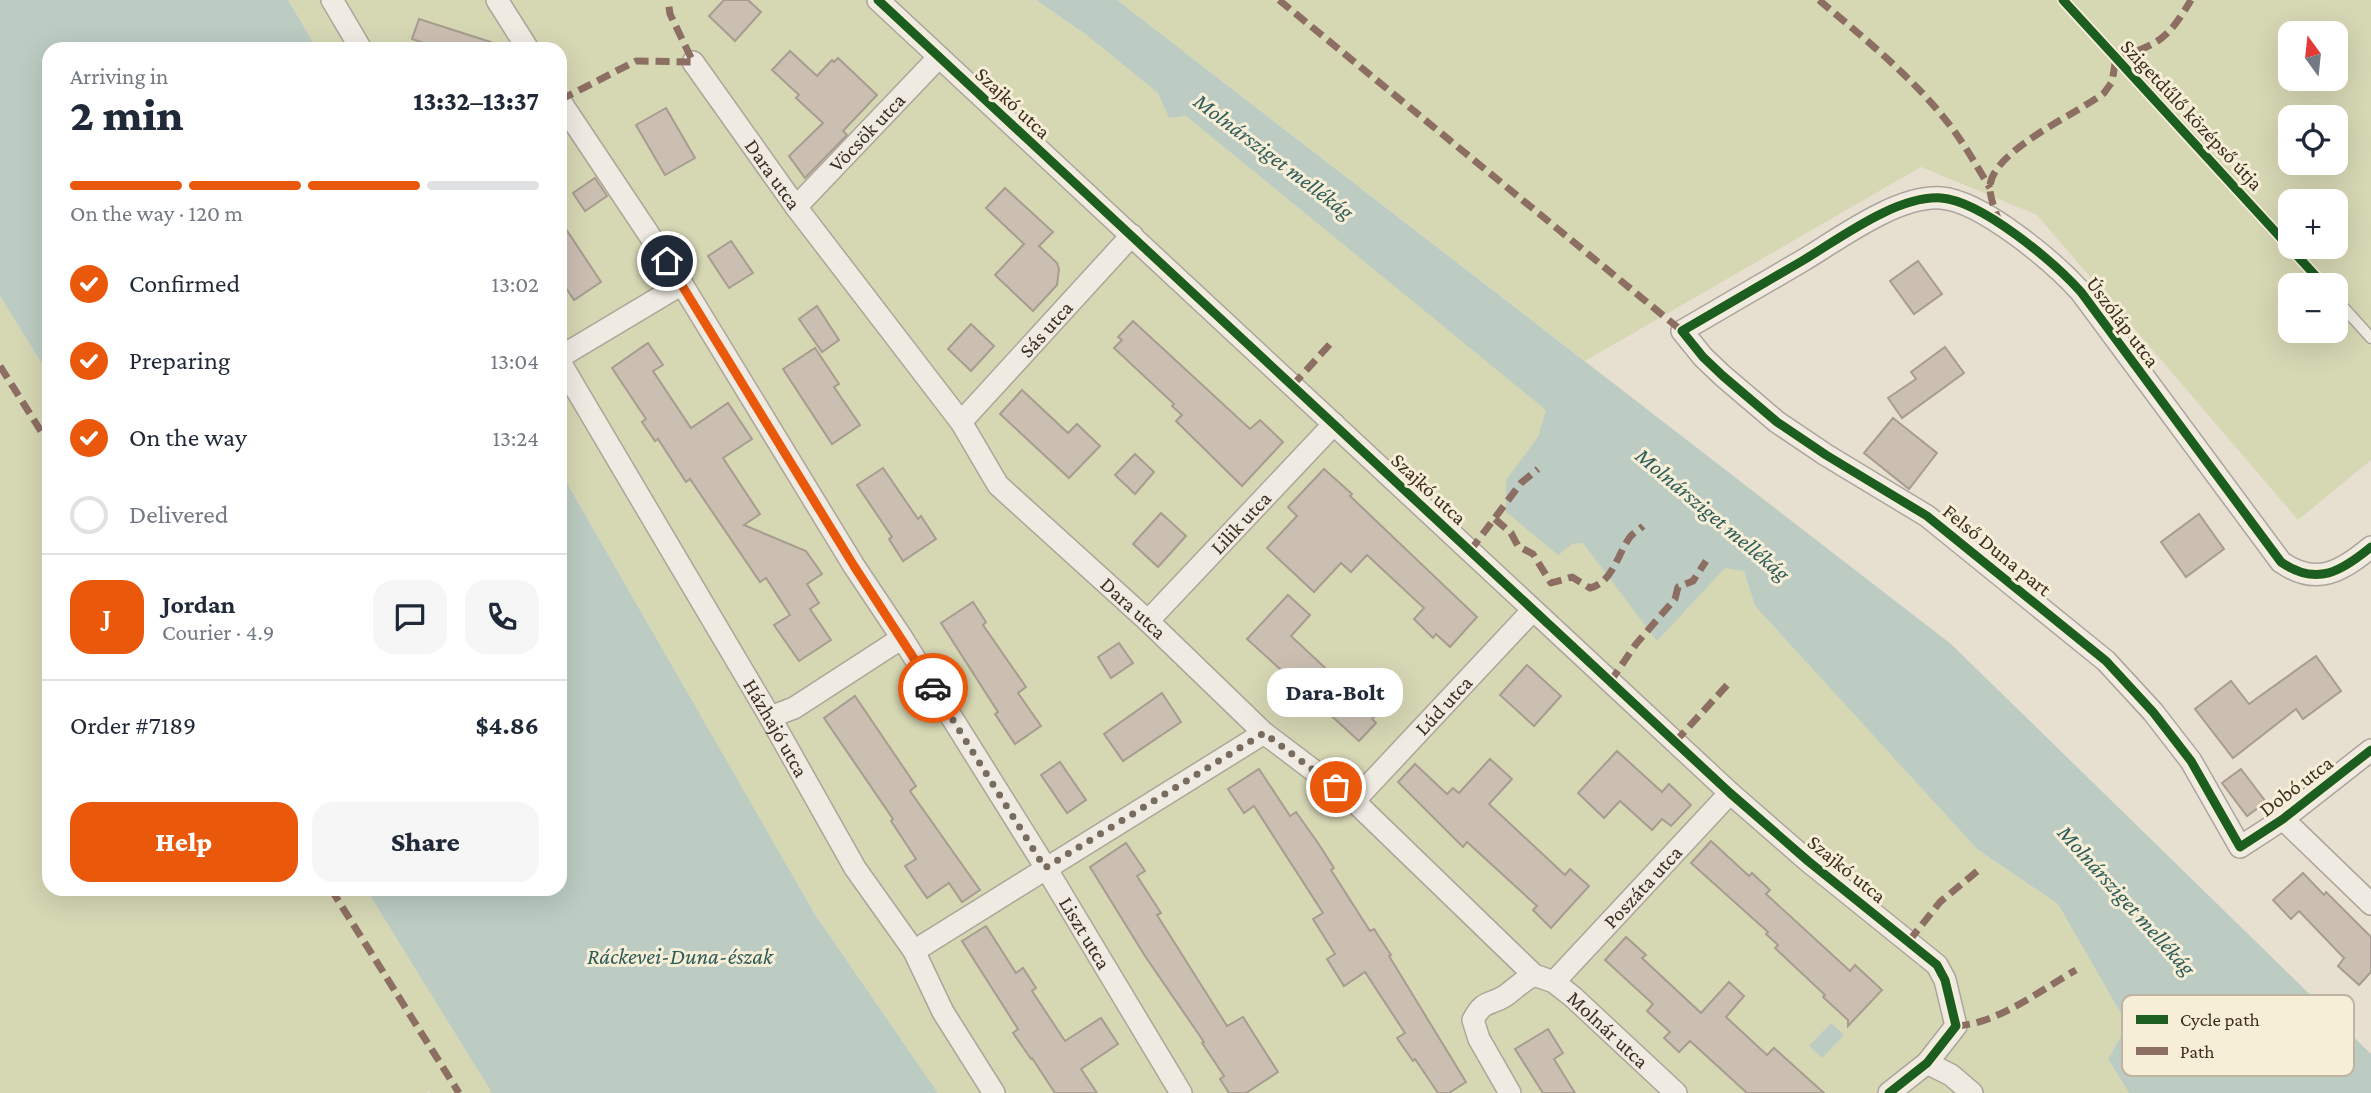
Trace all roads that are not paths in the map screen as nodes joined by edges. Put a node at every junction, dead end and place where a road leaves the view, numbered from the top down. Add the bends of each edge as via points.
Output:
1 (331, 0) edge
2 (497, 0) edge
3 (878, 0) edge
4 (2063, 0) edge
5 (357, 42) edge
6 (524, 42) edge
7 (939, 58) junction
8 (693, 62) dead end
9 (567, 112) edge
10 (796, 206) junction
11 (1132, 236) junction
12 (2313, 273) edge
13 (682, 284) junction
14 (2348, 312) edge
15 (1682, 331) joint
16 (2371, 338) edge
17 (567, 356) edge
18 (567, 372) edge
19 (961, 422) junction
20 (1334, 424) junction
21 (2371, 547) edge
22 (1533, 610) junction
23 (1148, 621) junction
24 (902, 638) junction
25 (770, 717) junction
26 (1264, 733) junction
27 (2371, 750) edge
28 (1730, 793) junction
29 (1354, 800) junction
30 (2283, 819) junction
31 (2239, 847) joint
32 (1045, 868) junction
33 (2371, 904) edge
34 (914, 951) junction
35 (1544, 979) junction
36 (1927, 1063) junction
37 (994, 1093) edge
38 (1181, 1093) edge
39 (1510, 1093) edge
40 (1676, 1093) edge
41 (1889, 1093) edge
42 (1972, 1093) edge

1 - 5 street
2 - 6 street
3 - 7 street, Szajkó utca
4 - 12 lane, Szigetdűlő középső útja
7 - 10 street, Vöcsök utca
7 - 11 street, Szajkó utca
8 - 10 street, Dara utca
9 - 13 street, Liszt utca
10 - 19 street, Dara utca
11 - 19 street, Sás utca
11 - 20 street, Szajkó utca
13 - 17 street
13 - 24 street, Liszt utca
14 - 16 lane
15 - 21 street, Úszóláp utca via 1888,212 1929,198 1956,201 2037,250 2081,292 2281,562 2306,574 2331,573
15 - 31 street, Felső Duna part via 1703,358 1777,422 1927,516 2106,662 2191,761
18 - 25 street, Házhajó utca
19 - 23 street, Dara utca via 998,485
20 - 22 street, Szajkó utca
20 - 23 street, Lilik utca
22 - 28 street, Szajkó utca
22 - 29 street, Lúd utca
23 - 26 street, Dara utca
24 - 25 street via 794,708
24 - 32 street, Liszt utca
25 - 34 street, Házhajó utca via 855,867
26 - 29 street, Dara utca
26 - 32 street
27 - 30 street, Dobó utca
28 - 35 street, Poszáta utca
28 - 36 street, Szajkó utca via 1937,965 1956,1026
29 - 35 street, Dara utca
30 - 31 street, Dobó utca
30 - 33 street
32 - 34 street
32 - 38 street, Liszt utca
34 - 37 street, Házhajó utca via 943,1013
35 - 39 street via 1519,983 1504,997 1489,1000 1473,1020
35 - 40 street, Molnár utca via 1573,997
36 - 41 street
36 - 42 street

